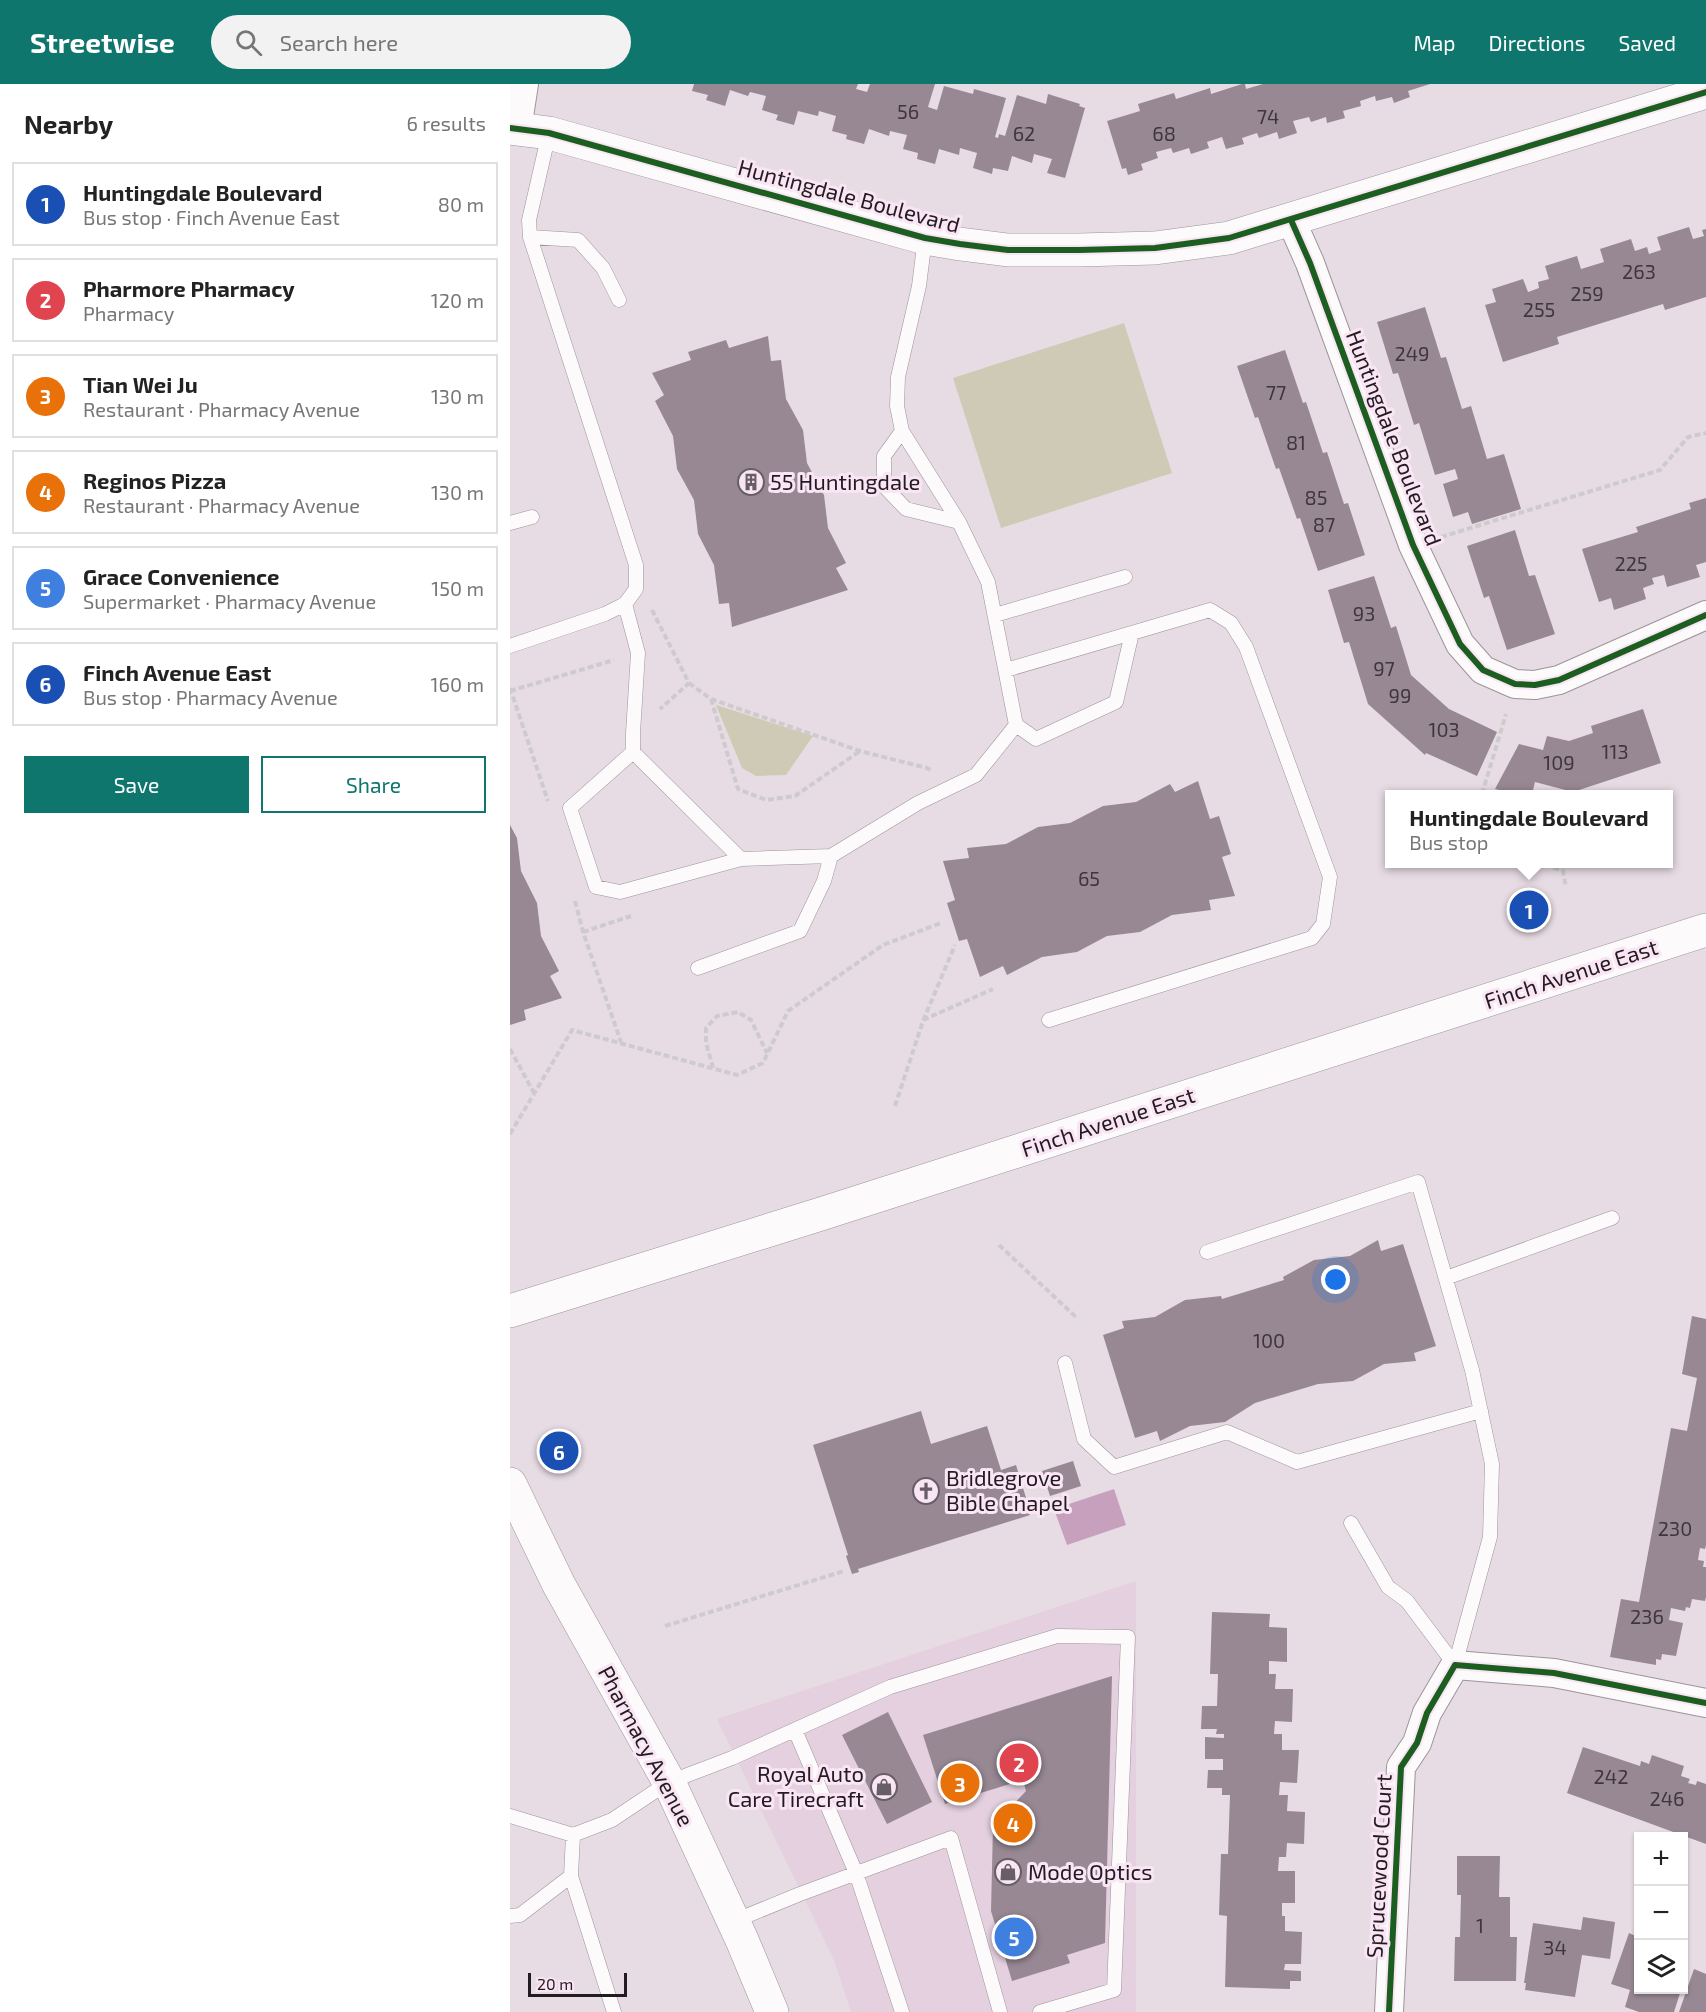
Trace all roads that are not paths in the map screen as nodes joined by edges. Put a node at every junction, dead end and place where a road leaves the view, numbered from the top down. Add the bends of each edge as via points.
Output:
1 (524, 84) edge
2 (1706, 92) edge
3 (514, 129) edge
4 (549, 133) junction
5 (1291, 220) junction
6 (530, 237) junction
7 (925, 238) junction
8 (619, 300) dead end
9 (902, 431) junction
10 (531, 517) dead end
11 (959, 522) junction
12 (510, 523) edge
13 (1125, 577) dead end
14 (625, 604) junction
15 (995, 615) junction
16 (1706, 615) edge
17 (1132, 633) junction
18 (510, 646) edge
19 (1006, 670) junction
20 (1016, 725) junction
21 (633, 752) junction
22 (831, 856) junction
23 (741, 859) junction
24 (1706, 930) edge
25 (698, 968) dead end
26 (1049, 1020) dead end
27 (1612, 1218) dead end
28 (1207, 1252) dead end
29 (1446, 1278) junction
30 (510, 1311) edge
31 (1065, 1363) dead end
32 (1481, 1411) junction
33 (510, 1484) edge
34 (1351, 1523) dead end
35 (1455, 1665) junction
36 (1706, 1703) edge
37 (795, 1730) junction
38 (669, 1782) junction
39 (510, 1815) edge
40 (573, 1835) junction
41 (856, 1873) junction
42 (572, 1876) junction
43 (510, 1916) edge
44 (734, 1921) junction
45 (614, 2012) edge
46 (772, 2012) edge
47 (902, 2012) edge
48 (1000, 2012) edge
49 (1040, 2012) edge
50 (1389, 2012) edge

1 - 3 street
2 - 5 street, Huntingdale Boulevard
3 - 4 street, Huntingdale Boulevard
4 - 6 lane via 529,220
4 - 7 street, Huntingdale Boulevard
5 - 7 street, Huntingdale Boulevard via 1229,238 1155,248 1008,250
5 - 16 street, Huntingdale Boulevard via 1413,545 1463,648 1483,670 1515,684 1559,680
6 - 8 lane via 578,240 603,268
6 - 14 lane via 636,565 636,590
7 - 9 lane via 919,286 898,376 897,406
9 - 11 lane
9 - 11 lane via 884,456 884,486 906,509
10 - 12 lane
11 - 15 lane via 988,582
13 - 15 lane
14 - 18 lane
14 - 21 lane via 638,653
15 - 19 lane
17 - 19 lane
17 - 20 lane via 1116,702 1036,739
17 - 26 lane via 1210,610 1231,622 1246,647 1330,877 1325,916 1312,938
19 - 20 lane
20 - 22 lane via 976,775 918,803
21 - 23 lane
21 - 23 lane via 570,808 596,887 620,892
22 - 23 lane
22 - 25 lane via 824,881 800,931
24 - 30 street, Finch Avenue East
27 - 29 lane
28 - 29 lane via 1418,1182
29 - 32 lane
31 - 32 lane via 1084,1439 1114,1467 1227,1432 1297,1462
32 - 35 lane via 1492,1464 1490,1537
33 - 38 street, Pharmacy Avenue via 560,1586
34 - 35 lane via 1388,1587 1407,1601
35 - 36 street via 1554,1673
35 - 50 street, Sprucewood Court via 1401,1767
37 - 38 lane
37 - 41 lane
37 - 49 lane via 890,1687 1057,1636 1128,1637 1114,1990
38 - 40 lane via 612,1820
38 - 44 street, Pharmacy Avenue
39 - 40 lane
40 - 42 lane
41 - 44 lane
41 - 47 lane
41 - 48 lane via 951,1838
42 - 43 lane via 520,1915
42 - 45 lane
44 - 46 street, Pharmacy Avenue

